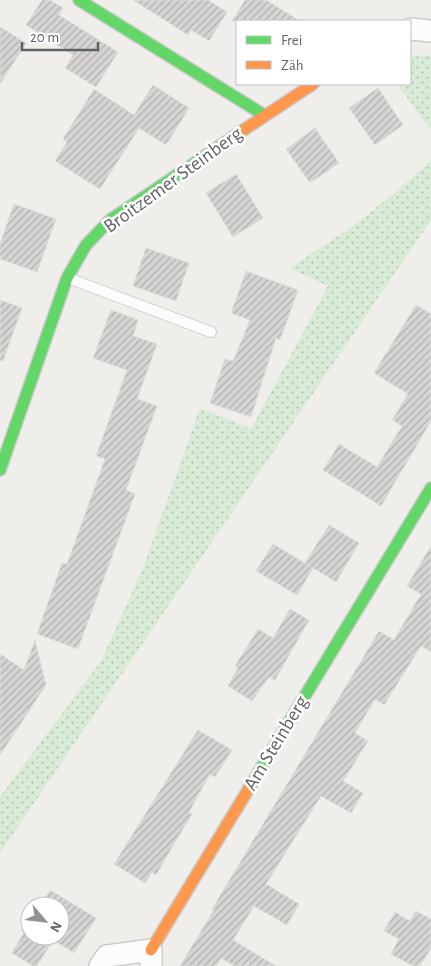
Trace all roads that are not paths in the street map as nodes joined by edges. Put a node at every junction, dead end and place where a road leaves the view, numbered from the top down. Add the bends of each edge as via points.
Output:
1 (79, 0) edge
2 (411, 29) edge
3 (431, 31) edge
4 (311, 85) edge
5 (264, 115) junction
6 (67, 278) junction
7 (211, 332) dead end
8 (0, 470) edge
9 (431, 488) edge
10 (151, 958) edge
11 (100, 966) edge

1 - 5 street
2 - 3 street
4 - 5 street, Broitzemer Steinberg
5 - 6 street, Broitzemer Steinberg via 110,220 86,245
6 - 7 lane
6 - 8 street, Broitzemer Steinberg
9 - 10 street, Am Steinberg
10 - 11 street, Am Steinberg via 107,956

